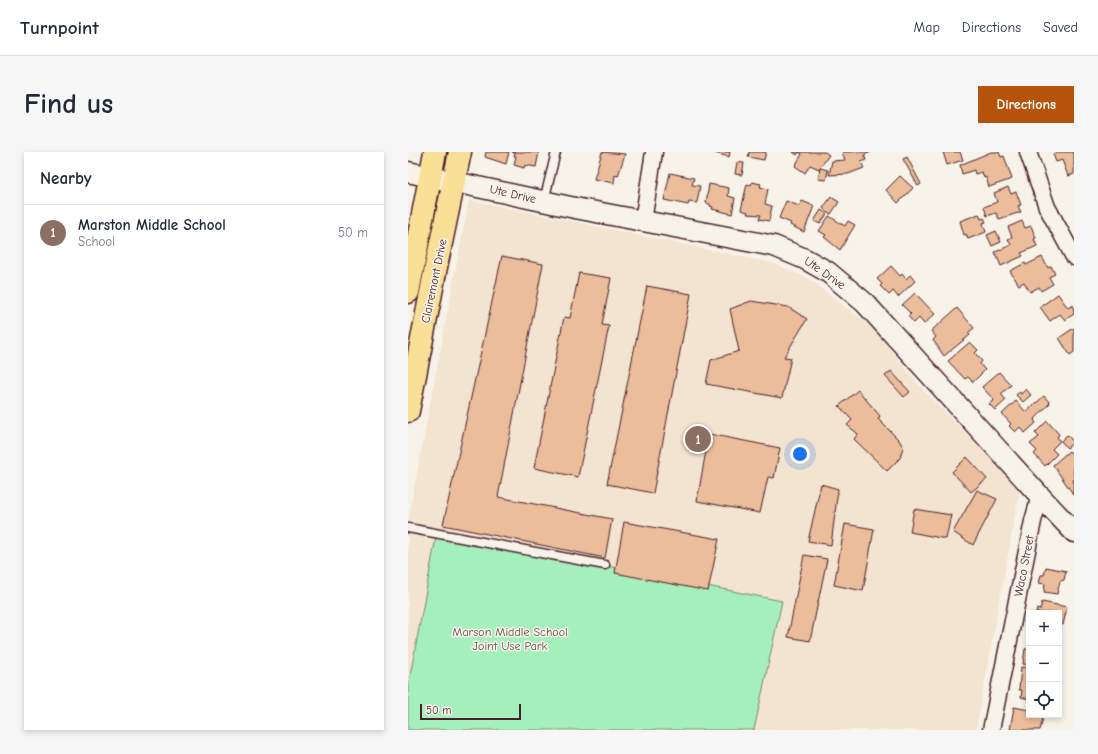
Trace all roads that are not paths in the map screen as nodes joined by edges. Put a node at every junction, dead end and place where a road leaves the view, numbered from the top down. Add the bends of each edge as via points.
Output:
1 (435, 152) edge
2 (460, 152) edge
3 (556, 152) edge
4 (654, 152) edge
5 (1028, 152) edge
6 (408, 172) edge
7 (431, 175) junction
8 (455, 181) junction
9 (544, 201) junction
10 (643, 221) junction
11 (1074, 257) edge
12 (408, 292) edge
13 (408, 411) edge
14 (1040, 496) junction
15 (408, 528) edge
16 (1074, 532) edge
17 (605, 565) dead end
18 (992, 730) edge

1 - 7 main road, Clairemont Drive
2 - 8 main road, Clairemont Drive
3 - 9 lane
4 - 10 street
5 - 11 street via 1047,207
6 - 7 street, Ute Drive
7 - 8 street, Ute Drive
7 - 12 main road, Clairemont Drive
8 - 9 street, Ute Drive
8 - 13 main road, Clairemont Drive
9 - 10 street, Ute Drive
10 - 14 street, Ute Drive via 774,246 805,258 828,272 865,303
14 - 16 street, Ute Drive
14 - 18 street, Waco Street via 1032,521
15 - 17 lane

